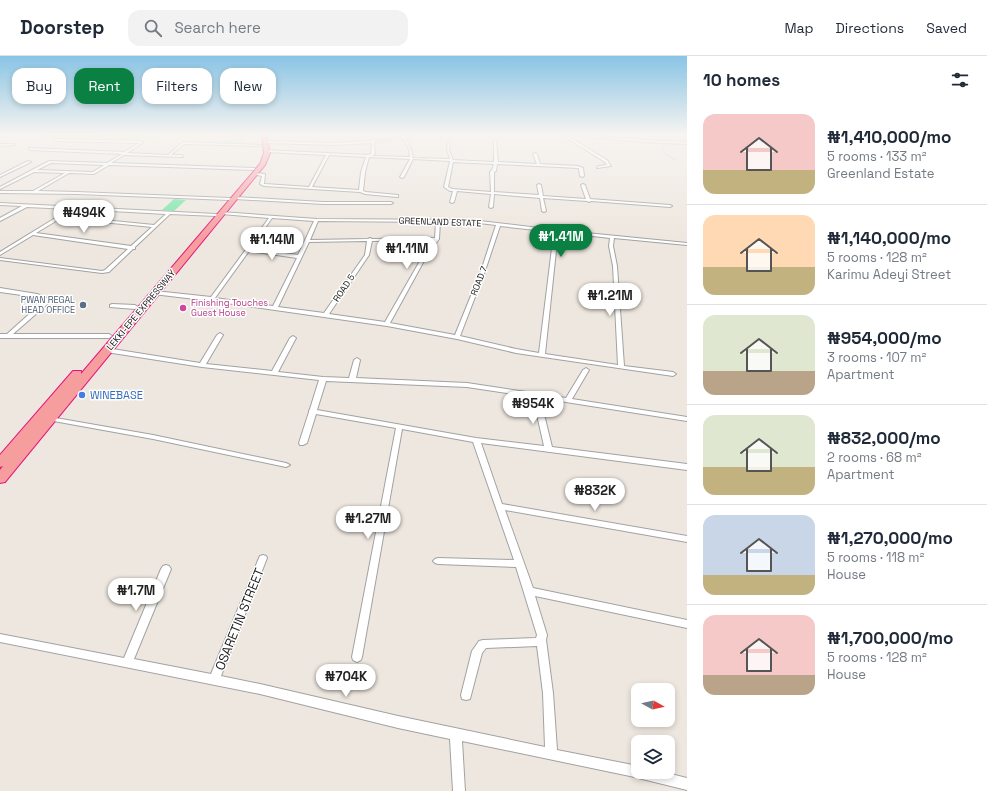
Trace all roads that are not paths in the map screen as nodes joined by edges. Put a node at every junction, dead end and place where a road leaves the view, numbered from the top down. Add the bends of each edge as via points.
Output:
1 (14, 169) edge
2 (37, 169) edge
3 (100, 169) edge
4 (212, 169) edge
5 (320, 169) edge
6 (364, 169) edge
7 (406, 169) edge
8 (450, 169) edge
9 (494, 169) edge
10 (580, 169) edge
11 (34, 171) junction
12 (254, 171) junction
13 (69, 172) junction
14 (0, 176) edge
15 (582, 176) dead end
16 (402, 177) dead end
17 (539, 185) dead end
18 (583, 185) dead end
19 (0, 188) edge
20 (310, 188) junction
21 (453, 190) junction
22 (361, 191) junction
23 (0, 192) edge
24 (34, 192) junction
25 (493, 194) junction
26 (397, 196) dead end
27 (540, 197) junction
28 (232, 198) junction
29 (589, 201) junction
30 (452, 202) dead end
31 (391, 203) dead end
32 (0, 204) edge
33 (27, 205) junction
34 (670, 206) dead end
35 (75, 207) junction
36 (491, 207) dead end
37 (544, 211) dead end
38 (170, 212) junction
39 (219, 214) junction
40 (62, 217) junction
41 (270, 217) junction
42 (0, 220) edge
43 (317, 220) junction
44 (438, 220) junction
45 (498, 225) junction
46 (155, 226) junction
47 (556, 231) junction
48 (34, 234) junction
49 (201, 235) junction
50 (612, 236) junction
51 (370, 239) junction
52 (437, 239) junction
53 (307, 241) junction
54 (687, 244) edge
55 (133, 248) junction
56 (247, 249) junction
57 (0, 254) edge
58 (300, 257) junction
59 (0, 259) edge
60 (0, 290) edge
61 (155, 293) junction
62 (212, 299) junction
63 (112, 306) dead end
64 (135, 307) junction
65 (275, 308) junction
66 (326, 315) junction
67 (387, 324) junction
68 (220, 335) dead end
69 (0, 336) edge
70 (8, 336) junction
71 (109, 336) junction
72 (457, 337) junction
73 (293, 338) dead end
74 (106, 350) junction
75 (542, 355) junction
76 (357, 360) dead end
77 (202, 365) junction
78 (622, 367) junction
79 (586, 370) dead end
80 (274, 374) junction
81 (673, 374) dead end
82 (323, 379) junction
83 (352, 380) junction
84 (536, 395) junction
85 (568, 400) junction
86 (312, 411) junction
87 (50, 419) junction
88 (687, 419) edge
89 (399, 428) junction
90 (476, 440) junction
91 (303, 443) dead end
92 (549, 450) junction
93 (0, 463) edge
94 (286, 465) dead end
95 (687, 467) edge
96 (0, 479) edge
97 (500, 506) junction
98 (687, 539) edge
99 (263, 558) dead end
100 (438, 561) dead end
101 (520, 564) junction
102 (166, 569) dead end
103 (529, 591) junction
104 (687, 624) edge
105 (0, 638) edge
106 (541, 640) junction
107 (356, 657) dead end
108 (127, 663) junction
109 (214, 680) junction
110 (466, 695) dead end
111 (456, 735) junction
112 (551, 754) junction
113 (687, 784) edge
114 (459, 791) edge

1 - 14 street
2 - 11 street
3 - 13 street via 94,173
4 - 12 street
5 - 20 street
6 - 22 street
7 - 16 street
8 - 21 street via 446,188
9 - 25 street via 492,172
10 - 15 street
11 - 13 street
11 - 19 street
12 - 20 street via 264,175 264,185
12 - 28 highway, LEKKI-EPE EXPRESSWAY
13 - 24 street
17 - 27 street
18 - 29 street
20 - 22 street
21 - 25 street
21 - 30 street
22 - 26 street
23 - 24 street
24 - 28 street
25 - 27 street
25 - 36 street
27 - 29 street
27 - 37 street
28 - 31 street via 322,203
28 - 39 highway, LEKKI-EPE EXPRESSWAY
29 - 34 street
32 - 33 street, GREENLAND ESTATE
33 - 35 street, GREENLAND ESTATE
33 - 42 street
35 - 38 street, GREENLAND ESTATE
35 - 40 street
38 - 39 street, GREENLAND ESTATE
38 - 46 street
39 - 41 street, GREENLAND ESTATE
39 - 49 highway, LEKKI-EPE EXPRESSWAY
40 - 46 street
40 - 48 street
41 - 43 street, GREENLAND ESTATE
41 - 56 street
43 - 44 street, GREENLAND ESTATE
43 - 53 street
44 - 45 street, GREENLAND ESTATE
44 - 52 street
45 - 47 street, GREENLAND ESTATE
45 - 72 street, ROAD 7
46 - 55 street
47 - 50 street, GREENLAND ESTATE
47 - 75 street
48 - 55 street
48 - 57 street
49 - 61 highway, LEKKI-EPE EXPRESSWAY
49 - 64 highway, LEKKI-EPE EXPRESSWAY
50 - 54 street, GREENLAND ESTATE
50 - 78 street
51 - 52 street
51 - 53 street
51 - 66 street, ROAD 5 via 367,255
52 - 67 street
53 - 58 street
55 - 59 street via 108,270 102,272
56 - 58 street
56 - 62 street
58 - 65 street
60 - 70 street via 40,296 49,300
61 - 62 street
61 - 74 highway, LEKKI-EPE EXPRESSWAY
62 - 65 street
63 - 64 street
64 - 71 highway, LEKKI-EPE EXPRESSWAY
65 - 66 street
66 - 67 street
67 - 72 street
68 - 77 street
69 - 70 street
70 - 71 street
71 - 93 highway, LEKKI-EPE EXPRESSWAY
72 - 75 street
73 - 80 street
74 - 77 street
74 - 87 highway, LEKKI-EPE EXPRESSWAY
75 - 78 street
76 - 83 street
77 - 80 street
78 - 81 street
79 - 85 street
80 - 82 street
82 - 83 street
82 - 86 street
83 - 84 street via 460,384
84 - 85 street
84 - 92 street
85 - 88 street
86 - 89 street
86 - 91 street
87 - 94 street via 153,436
87 - 96 highway, LEKKI-EPE EXPRESSWAY
89 - 90 street
89 - 107 street
90 - 92 street
90 - 97 street
92 - 95 street
97 - 98 street
97 - 101 street
99 - 109 street, OSARETIN STREET
100 - 101 street
101 - 103 street
102 - 108 street
103 - 104 street
103 - 106 street via 542,635
105 - 108 street
106 - 110 street via 483,644 478,651
106 - 112 street via 548,693
108 - 109 street
109 - 111 street
111 - 112 street
111 - 114 street
112 - 113 street

